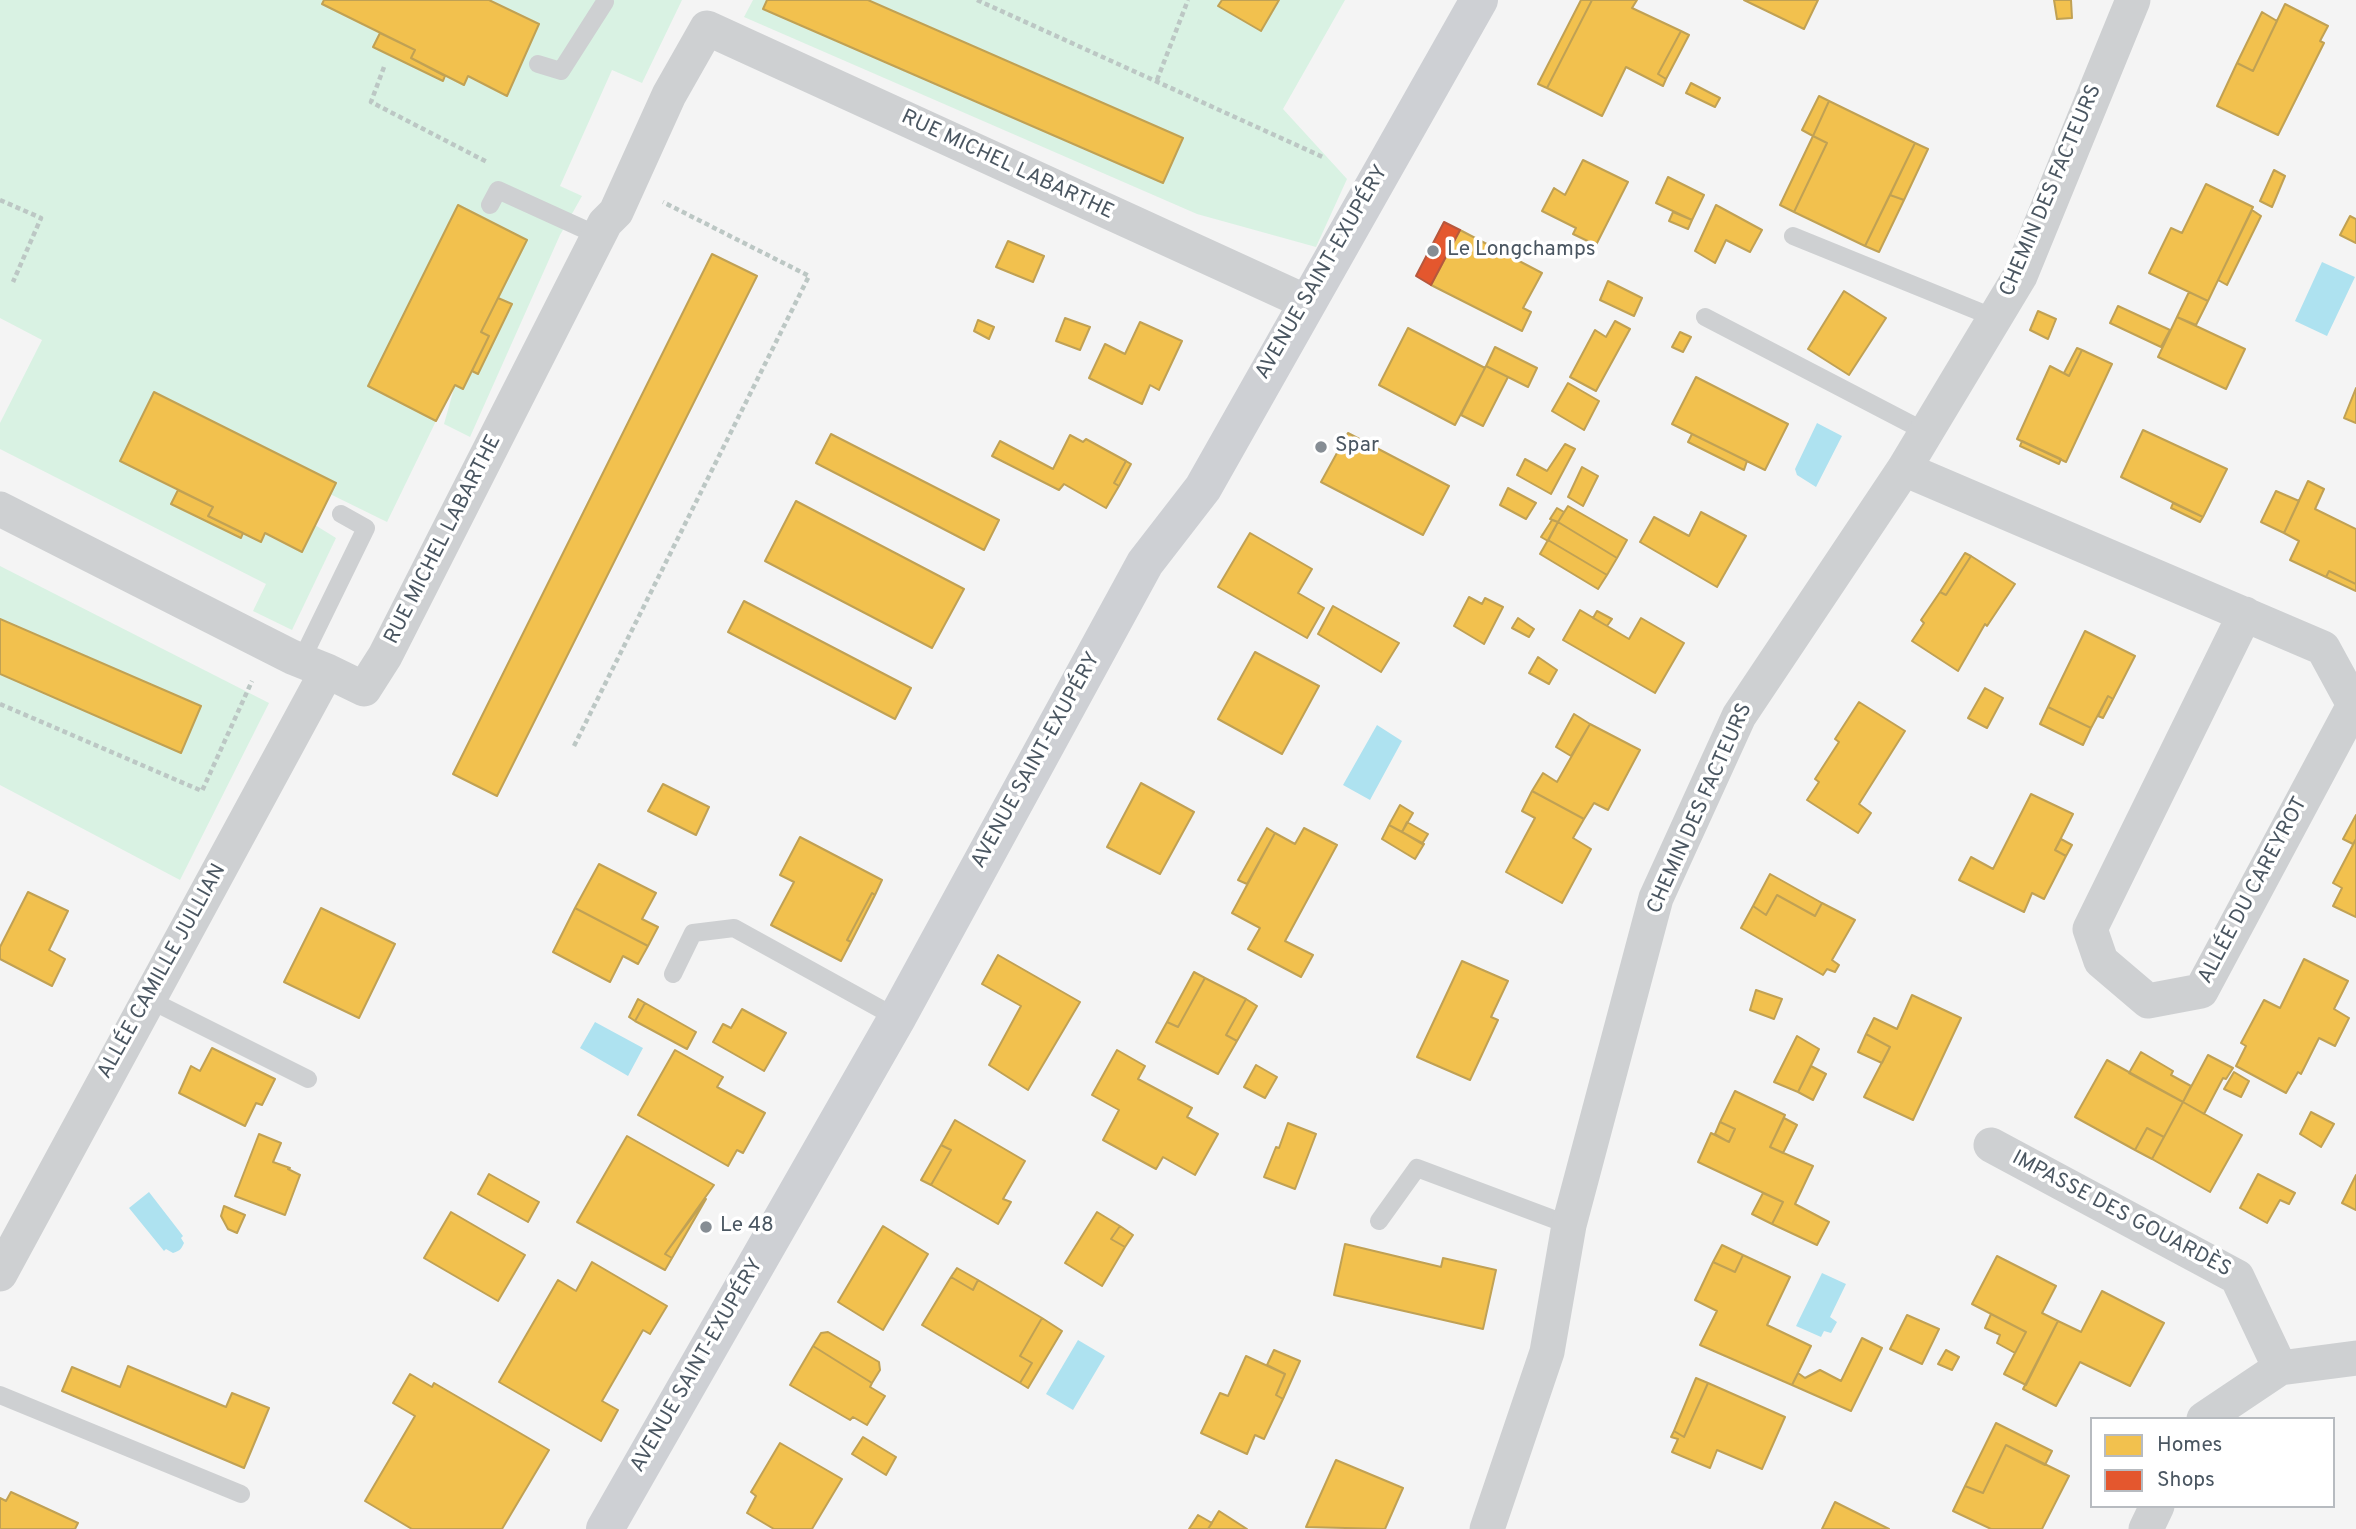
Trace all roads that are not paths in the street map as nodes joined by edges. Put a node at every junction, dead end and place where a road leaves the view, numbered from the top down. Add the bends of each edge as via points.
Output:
1 (1479, 0) edge
2 (2133, 0) edge
3 (605, 2) edge
4 (714, 14) edge
5 (538, 64) dead end
6 (490, 205) dead end
7 (599, 236) junction
8 (1793, 236) dead end
9 (1306, 302) junction
10 (1705, 317) dead end
11 (1995, 318) junction
12 (1926, 432) junction
13 (1904, 469) junction
14 (0, 509) edge
15 (341, 514) dead end
16 (2245, 614) junction
17 (314, 666) junction
18 (673, 974) dead end
19 (148, 999) junction
20 (897, 1018) junction
21 (309, 1079) dead end
22 (1991, 1145) dead end
23 (1379, 1221) dead end
24 (1569, 1225) junction
25 (0, 1274) edge
26 (2356, 1359) edge
27 (2280, 1368) junction
28 (0, 1395) edge
29 (2207, 1417) edge
30 (241, 1493) dead end
31 (2156, 1508) edge
32 (605, 1529) edge
33 (1487, 1529) edge
34 (2146, 1529) edge

1 - 9 main road, AVENUE SAINT-EXUPÉRY
2 - 11 street, CHEMIN DES FACTEURS via 2020,276
3 - 5 lane via 561,72
4 - 7 street, RUE MICHEL LABARTHE via 669,95 616,212
4 - 9 street, RUE MICHEL LABARTHE
6 - 7 lane via 498,190
7 - 17 street, RUE MICHEL LABARTHE via 386,656 364,689
8 - 11 lane
9 - 20 main road, AVENUE SAINT-EXUPÉRY via 1203,488 1145,563
10 - 12 lane
11 - 12 street, CHEMIN DES FACTEURS
12 - 13 street, CHEMIN DES FACTEURS
13 - 16 street, ALLÉE DU CAREYROT
13 - 24 street, CHEMIN DES FACTEURS via 1739,716 1656,898
14 - 17 street, RUE MICHEL LABARTHE
15 - 17 lane via 366,528
16 - 16 street, ALLÉE DU CAREYROT via 2323,648 2354,705 2201,991 2148,1001 2101,961 2090,929
17 - 19 street, ALLÉE CAMILLE JULLIAN
18 - 20 lane via 693,933 734,928
19 - 21 lane
19 - 25 street, ALLÉE CAMILLE JULLIAN
20 - 32 main road, AVENUE SAINT-EXUPÉRY
22 - 27 street, IMPASSE DES GOUARDÈS via 2237,1277
23 - 24 lane via 1418,1168
24 - 33 street, CHEMIN DES FACTEURS via 1547,1352
26 - 27 street
27 - 29 street
28 - 30 lane
31 - 34 street

